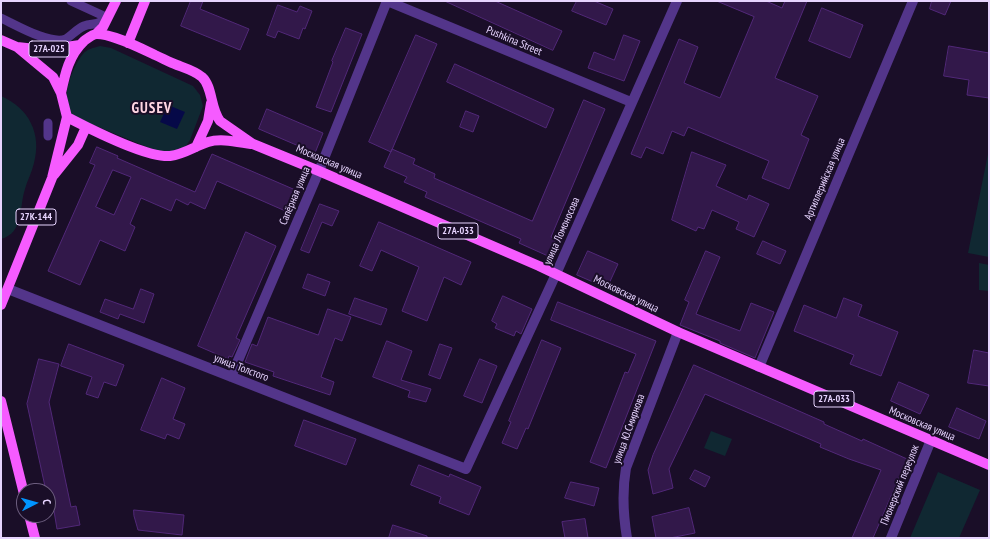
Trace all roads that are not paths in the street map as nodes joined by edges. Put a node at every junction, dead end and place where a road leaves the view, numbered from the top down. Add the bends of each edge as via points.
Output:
1 (71, 1) edge
2 (116, 1) edge
3 (145, 1) edge
4 (387, 1) edge
5 (677, 1) edge
6 (913, 1) edge
7 (1, 18) edge
8 (96, 34) junction
9 (1, 40) edge
10 (128, 43) junction
11 (80, 45) junction
12 (17, 47) junction
13 (61, 93) junction
14 (212, 101) junction
15 (631, 102) junction
16 (67, 117) junction
17 (48, 123) dead end
18 (86, 127) junction
19 (48, 136) dead end
20 (253, 144) junction
21 (196, 147) junction
22 (319, 171) junction
23 (52, 178) junction
24 (556, 274) junction
25 (8, 289) junction
26 (1, 305) edge
27 (678, 332) junction
28 (759, 367) junction
29 (231, 377) junction
30 (1, 401) edge
31 (931, 440) junction
32 (989, 465) edge
33 (466, 469) joint
34 (21, 483) edge
35 (31, 523) edge
36 (35, 538) edge
37 (627, 538) edge
38 (891, 538) edge

1 - 7 street via 106,17 95,25 86,25 59,41
2 - 8 main road via 106,23
3 - 10 main road
4 - 15 street, Pushkina Street
4 - 22 street, Сапёрная улица
5 - 15 street, улица Ломоносова
6 - 28 street, Артиллерийская улица
8 - 10 main road
8 - 11 main road
9 - 12 main road, 27А-025
10 - 14 main road, Московская улица via 192,70 202,77
11 - 12 main road, 27А-025 via 45,50
11 - 13 main road via 71,56
12 - 13 main road, 27А-025 via 53,77
13 - 16 main road
14 - 20 main road, Московская улица via 220,121
14 - 21 main road via 208,121
15 - 24 street, улица Ломоносова
16 - 18 main road, Московская улица
16 - 23 main road, 27К-144
17 - 19 street
18 - 21 main road, Московская улица via 140,151 153,154 168,156
18 - 23 main road, 27К-144 via 78,145
20 - 21 main road, Московская улица via 214,141
20 - 22 main road, Московская улица / 27А-033
22 - 24 main road, Московская улица / 27А-033
22 - 29 street, Сапёрная улица
23 - 25 main road, 27К-144
24 - 27 main road, Московская улица / 27А-033
24 - 33 street, улица Ломоносова
25 - 26 main road, 27К-144
25 - 29 street, улица Толстого
27 - 28 main road, Московская улица / 27А-033
27 - 37 street, улица Ю.Смирнова via 626,468 623,509
28 - 31 main road, Московская улица / 27А-033
29 - 33 street, улица Толстого
30 - 34 main road
31 - 32 main road, Московская улица / 27А-033
31 - 38 street, Пионерский переулок
35 - 36 main road

